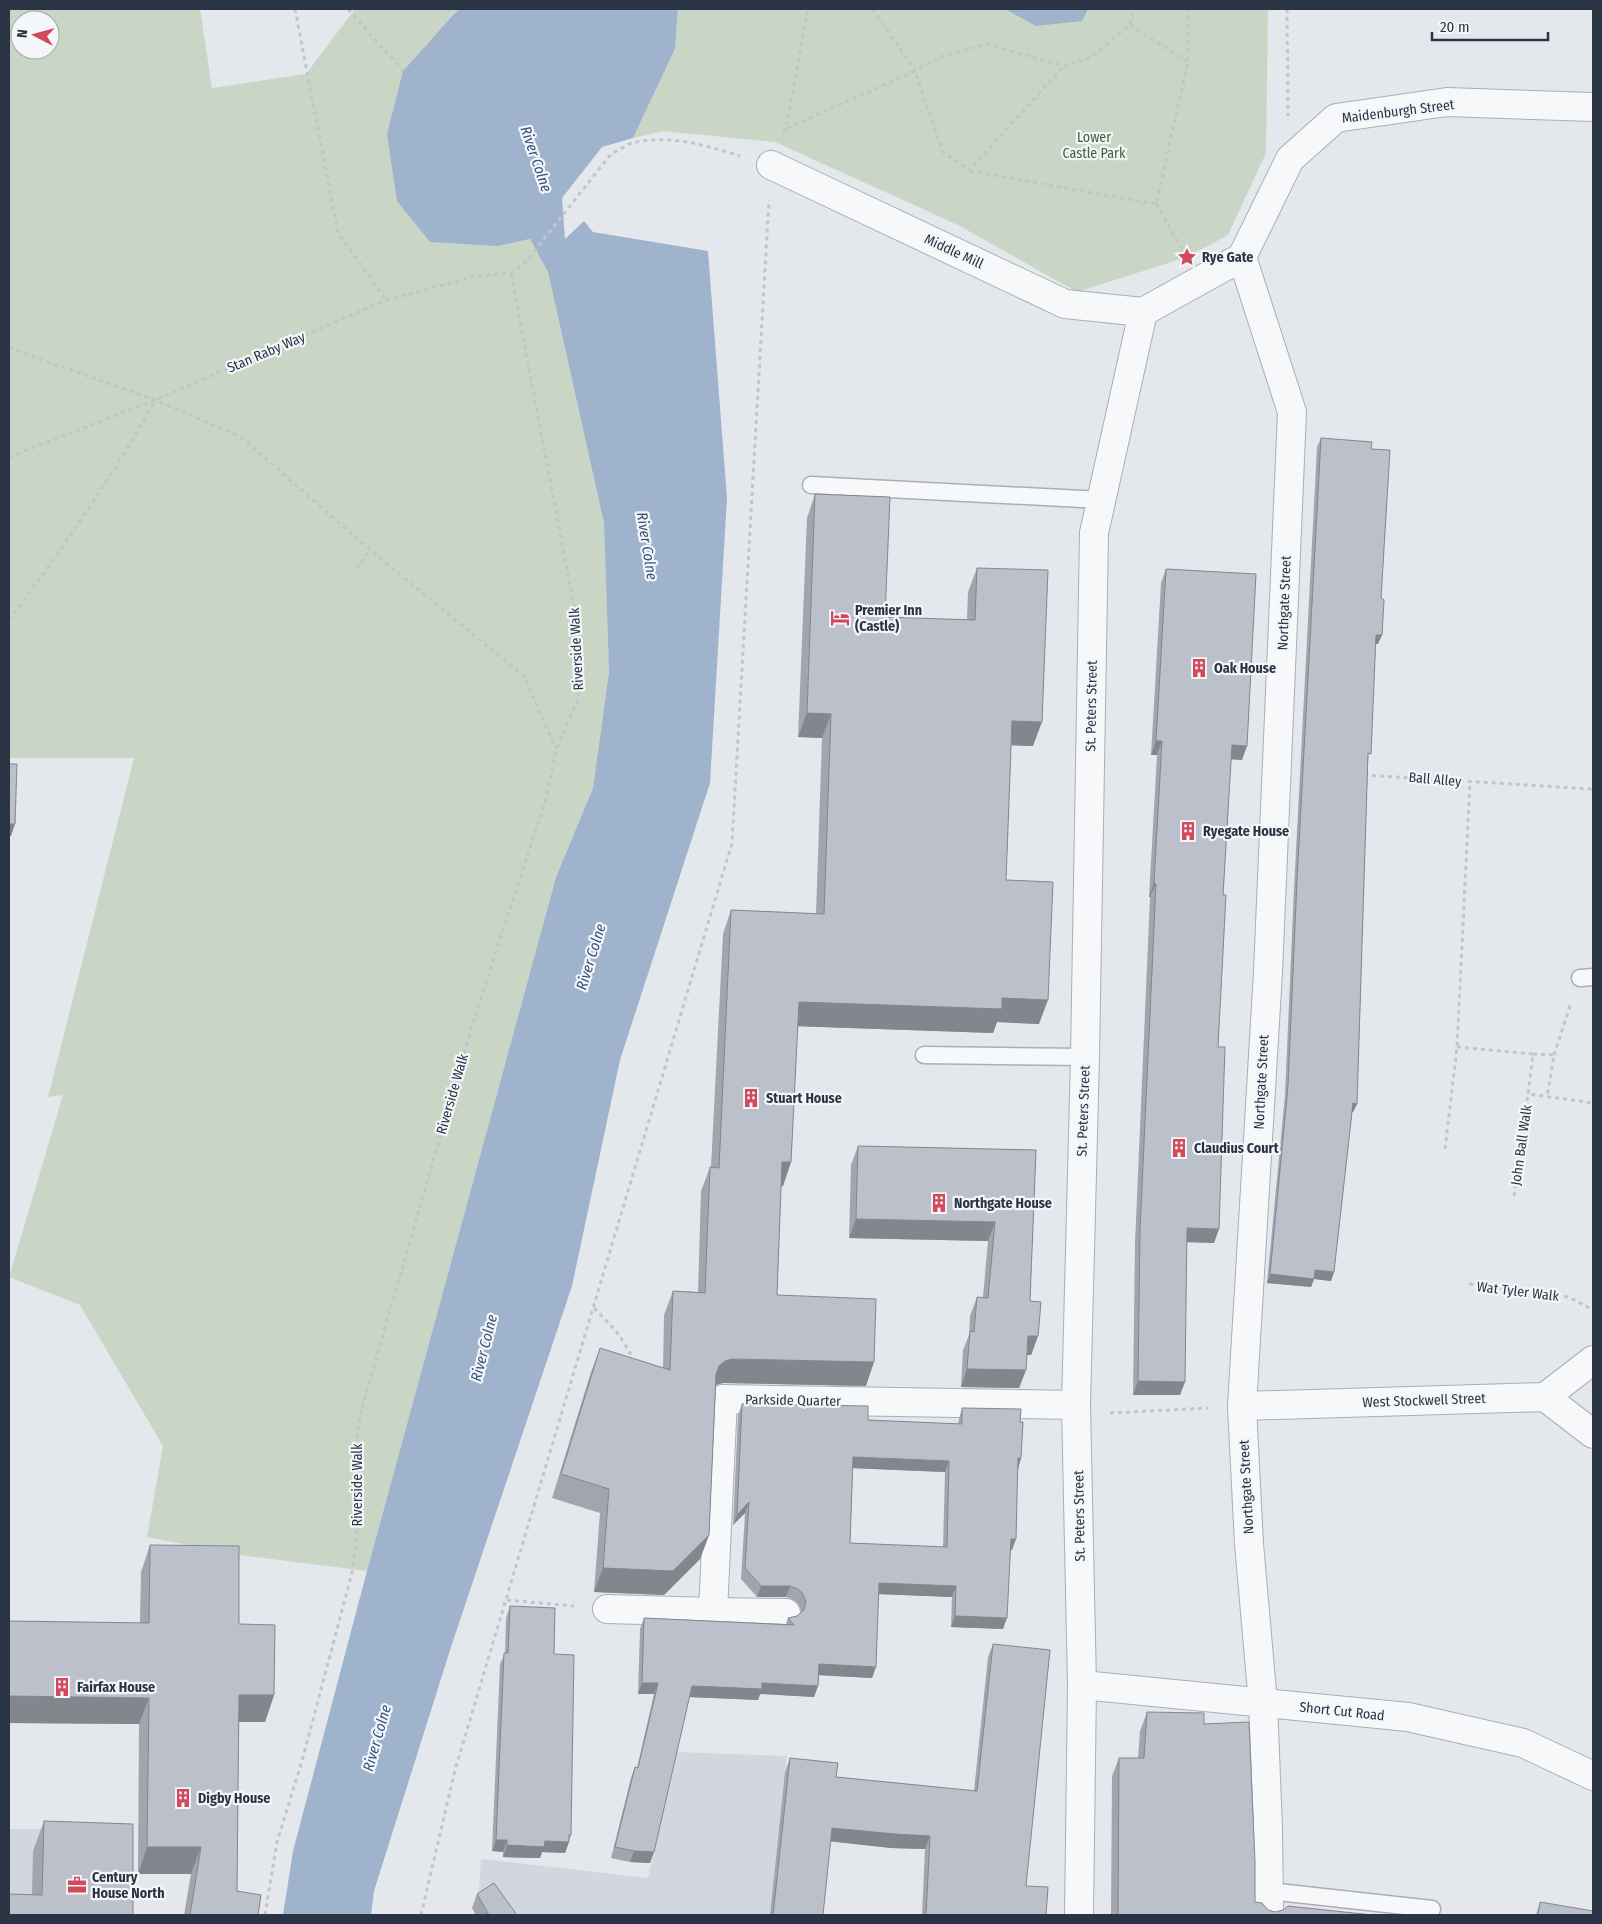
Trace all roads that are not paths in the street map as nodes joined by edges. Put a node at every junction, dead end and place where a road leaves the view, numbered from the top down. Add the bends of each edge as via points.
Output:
1 (1593, 107) edge
2 (771, 165) road end
3 (1242, 257) junction
4 (1143, 312) junction
5 (811, 485) dead end
6 (1101, 500) junction
7 (924, 1056) dead end
8 (1085, 1057) junction
9 (1593, 1360) edge
10 (1545, 1397) junction
11 (1242, 1406) junction
12 (1076, 1410) junction
13 (1593, 1434) edge
14 (607, 1609) road end
15 (713, 1612) junction
16 (786, 1614) dead end
17 (1082, 1685) junction
18 (1263, 1702) junction
19 (1593, 1776) edge
20 (1269, 1903) edge
21 (1432, 1909) dead end
22 (1080, 1915) edge

1 - 3 street, Maidenburgh Street via 1447,102 1336,118 1290,159
2 - 4 street, Middle Mill via 1064,304
3 - 4 street
3 - 11 street, Northgate Street via 1292,412 1268,972
4 - 6 street, St. Peters Street
5 - 6 lane
6 - 8 street, St. Peters Street via 1094,533
7 - 8 lane
8 - 12 street, St. Peters Street
9 - 10 street
10 - 11 street, West Stockwell Street
10 - 13 street
11 - 18 street, Northgate Street via 1249,1544
12 - 15 street, Parkside Quarter via 723,1399
12 - 17 street, St. Peters Street
14 - 15 street
15 - 16 street
17 - 18 street, Short Cut Road
17 - 22 street, St. Peters Street
18 - 19 street, Short Cut Road via 1408,1717 1523,1743
18 - 20 street, Northgate Street
20 - 21 lane

